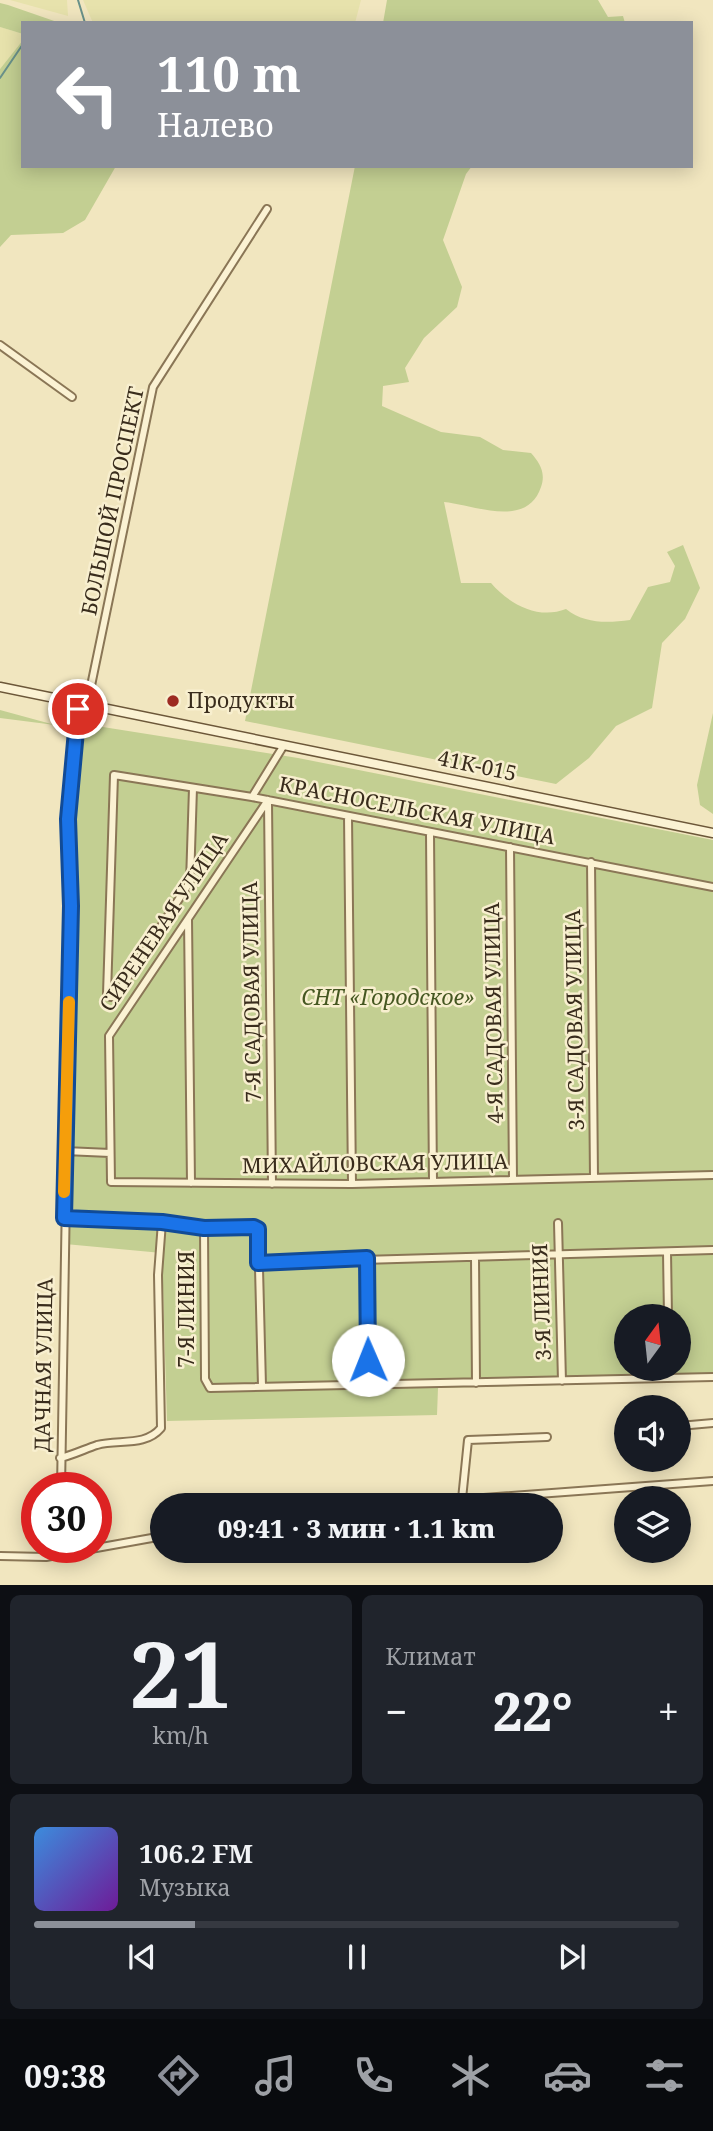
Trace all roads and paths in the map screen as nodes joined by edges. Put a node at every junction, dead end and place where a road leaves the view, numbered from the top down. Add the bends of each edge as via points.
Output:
1 (267, 209) dead end
2 (0, 345) edge
3 (72, 397) dead end
4 (0, 687) edge
5 (82, 704) junction
6 (284, 745) junction
7 (193, 788) junction
8 (252, 797) junction
9 (268, 800) junction
10 (348, 816) junction
11 (713, 832) edge
12 (430, 834) junction
13 (510, 846) junction
14 (591, 862) junction
15 (713, 887) edge
16 (188, 916) junction
17 (65, 1152) junction
18 (110, 1153) junction
19 (713, 1175) edge
20 (594, 1178) junction
21 (513, 1180) junction
22 (433, 1181) junction
23 (191, 1183) junction
24 (272, 1184) junction
25 (352, 1184) junction
26 (64, 1218) junction
27 (162, 1222) junction
28 (558, 1223) dead end
29 (204, 1228) junction
30 (713, 1250) edge
31 (667, 1252) junction
32 (557, 1255) junction
33 (475, 1257) junction
34 (367, 1258) junction
35 (258, 1263) junction
36 (668, 1304) edge
37 (713, 1377) edge
38 (691, 1378) edge
39 (614, 1380) edge
40 (562, 1381) junction
41 (368, 1382) junction
42 (476, 1383) junction
43 (262, 1386) junction
44 (713, 1423) edge
45 (691, 1425) edge
46 (547, 1437) dead end
47 (60, 1458) junction
48 (60, 1472) edge
49 (713, 1480) edge
50 (464, 1493) edge
51 (542, 1493) edge
52 (150, 1538) edge
53 (112, 1544) edge
54 (21, 1554) edge
55 (0, 1556) edge

1 - 5 street, БОЛЬШОЙ ПРОСПЕКТ via 153,387
2 - 3 street
4 - 5 main road, 41К-015
5 - 6 main road, 41К-015
5 - 17 street, БОЛЬШОЙ ПРОСПЕКТ via 68,819 71,906
6 - 8 street
6 - 11 main road, 41К-015
7 - 7 street, КРАСНОСЕЛЬСКАЯ УЛИЦА via 190,882 115,997 107,995 114,775
7 - 8 street, КРАСНОСЕЛЬСКАЯ УЛИЦА
8 - 9 street, КРАСНОСЕЛЬСКАЯ УЛИЦА
9 - 10 street, КРАСНОСЕЛЬСКАЯ УЛИЦА
9 - 16 street, СИРЕНЕВАЯ УЛИЦА
9 - 24 street, 7-Я САДОВАЯ УЛИЦА
10 - 12 street, КРАСНОСЕЛЬСКАЯ УЛИЦА
10 - 25 street
12 - 13 street, КРАСНОСЕЛЬСКАЯ УЛИЦА
12 - 22 street
13 - 14 street, КРАСНОСЕЛЬСКАЯ УЛИЦА
13 - 21 street, 4-Я САДОВАЯ УЛИЦА
14 - 15 street, КРАСНОСЕЛЬСКАЯ УЛИЦА
14 - 20 street, 3-Я САДОВАЯ УЛИЦА
16 - 18 street, СИРЕНЕВАЯ УЛИЦА via 109,1035
16 - 23 street
17 - 18 street
17 - 26 street, ДАЧНАЯ УЛИЦА
18 - 23 street, МИХАЙЛОВСКАЯ УЛИЦА via 111,1182
19 - 20 street, МИХАЙЛОВСКАЯ УЛИЦА
20 - 21 street, МИХАЙЛОВСКАЯ УЛИЦА
21 - 22 street, МИХАЙЛОВСКАЯ УЛИЦА
22 - 25 street, МИХАЙЛОВСКАЯ УЛИЦА
23 - 24 street, МИХАЙЛОВСКАЯ УЛИЦА
24 - 25 street, МИХАЙЛОВСКАЯ УЛИЦА
26 - 27 street
26 - 47 street, ДАЧНАЯ УЛИЦА
27 - 29 street
27 - 47 street via 158,1275 161,1428 140,1440 99,1445
28 - 32 street, 3-Я ЛИНИЯ
29 - 35 street via 258,1229
29 - 43 street, 7-Я ЛИНИЯ via 205,1378 210,1388
30 - 31 street
31 - 32 street
31 - 36 street
32 - 33 street
32 - 40 street, 3-Я ЛИНИЯ
33 - 34 street
33 - 42 street
34 - 35 street
34 - 41 street
35 - 43 street
37 - 38 street
39 - 40 street
40 - 42 street
41 - 42 street
41 - 43 street
44 - 45 street
46 - 50 street via 468,1440
47 - 48 street, ДАЧНАЯ УЛИЦА
49 - 51 street
52 - 53 street
54 - 55 street

